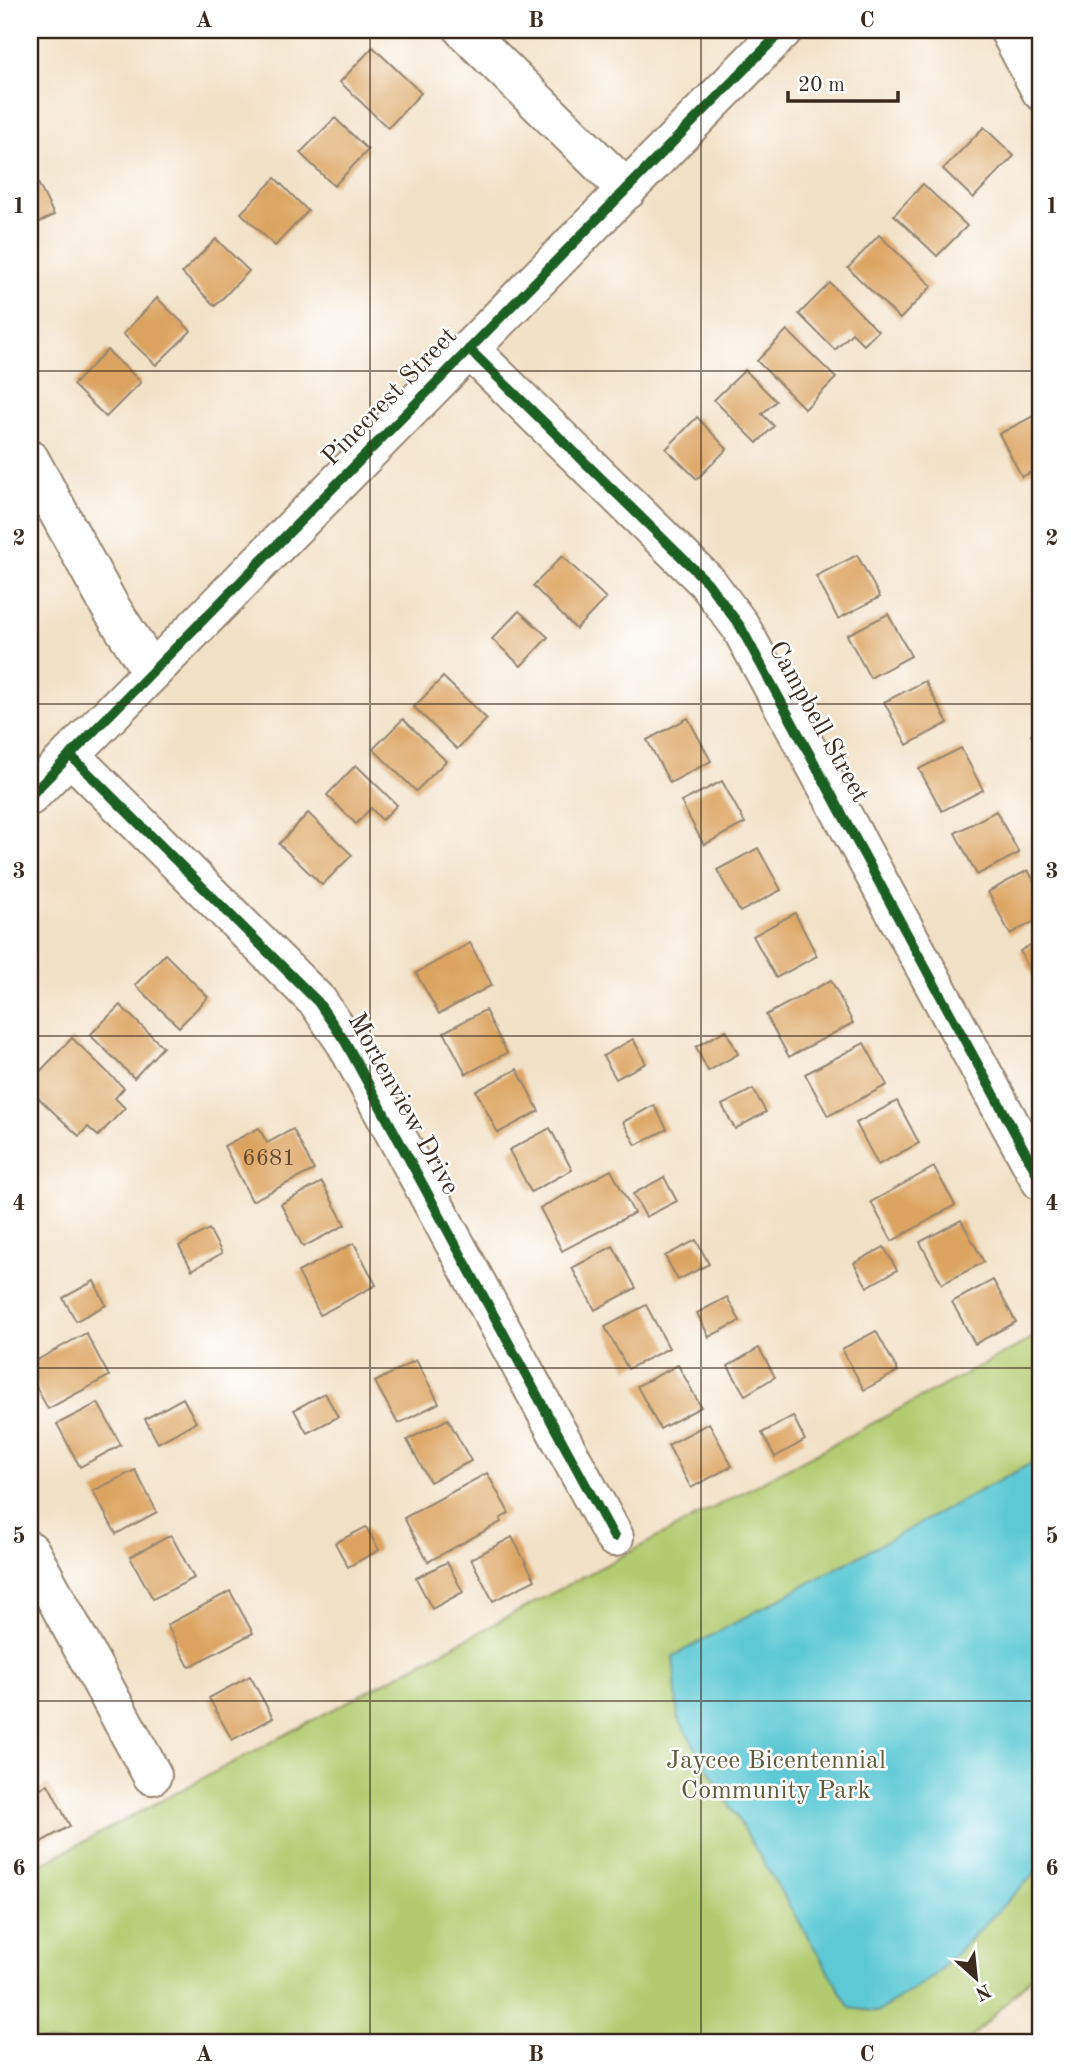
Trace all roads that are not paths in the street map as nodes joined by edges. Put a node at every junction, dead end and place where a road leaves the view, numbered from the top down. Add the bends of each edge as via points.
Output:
1 (464, 30) edge
2 (783, 30) edge
3 (1009, 30) edge
4 (1041, 91) edge
5 (627, 190) junction
6 (469, 349) junction
7 (30, 460) edge
8 (152, 672) junction
9 (70, 755) junction
10 (30, 796) edge
11 (1041, 1181) edge
12 (614, 1537) dead end
13 (30, 1551) edge
14 (152, 1775) dead end

1 - 5 street
2 - 5 street, Pinecrest Street
3 - 4 street
5 - 6 street, Pinecrest Street
6 - 8 street, Pinecrest Street
6 - 11 street, Campbell Street via 707,582 740,626
7 - 8 street via 108,605
8 - 9 street, Pinecrest Street
9 - 10 street, Pinecrest Street
9 - 12 street, Mortenview Drive via 318,1002 346,1043
13 - 14 street

